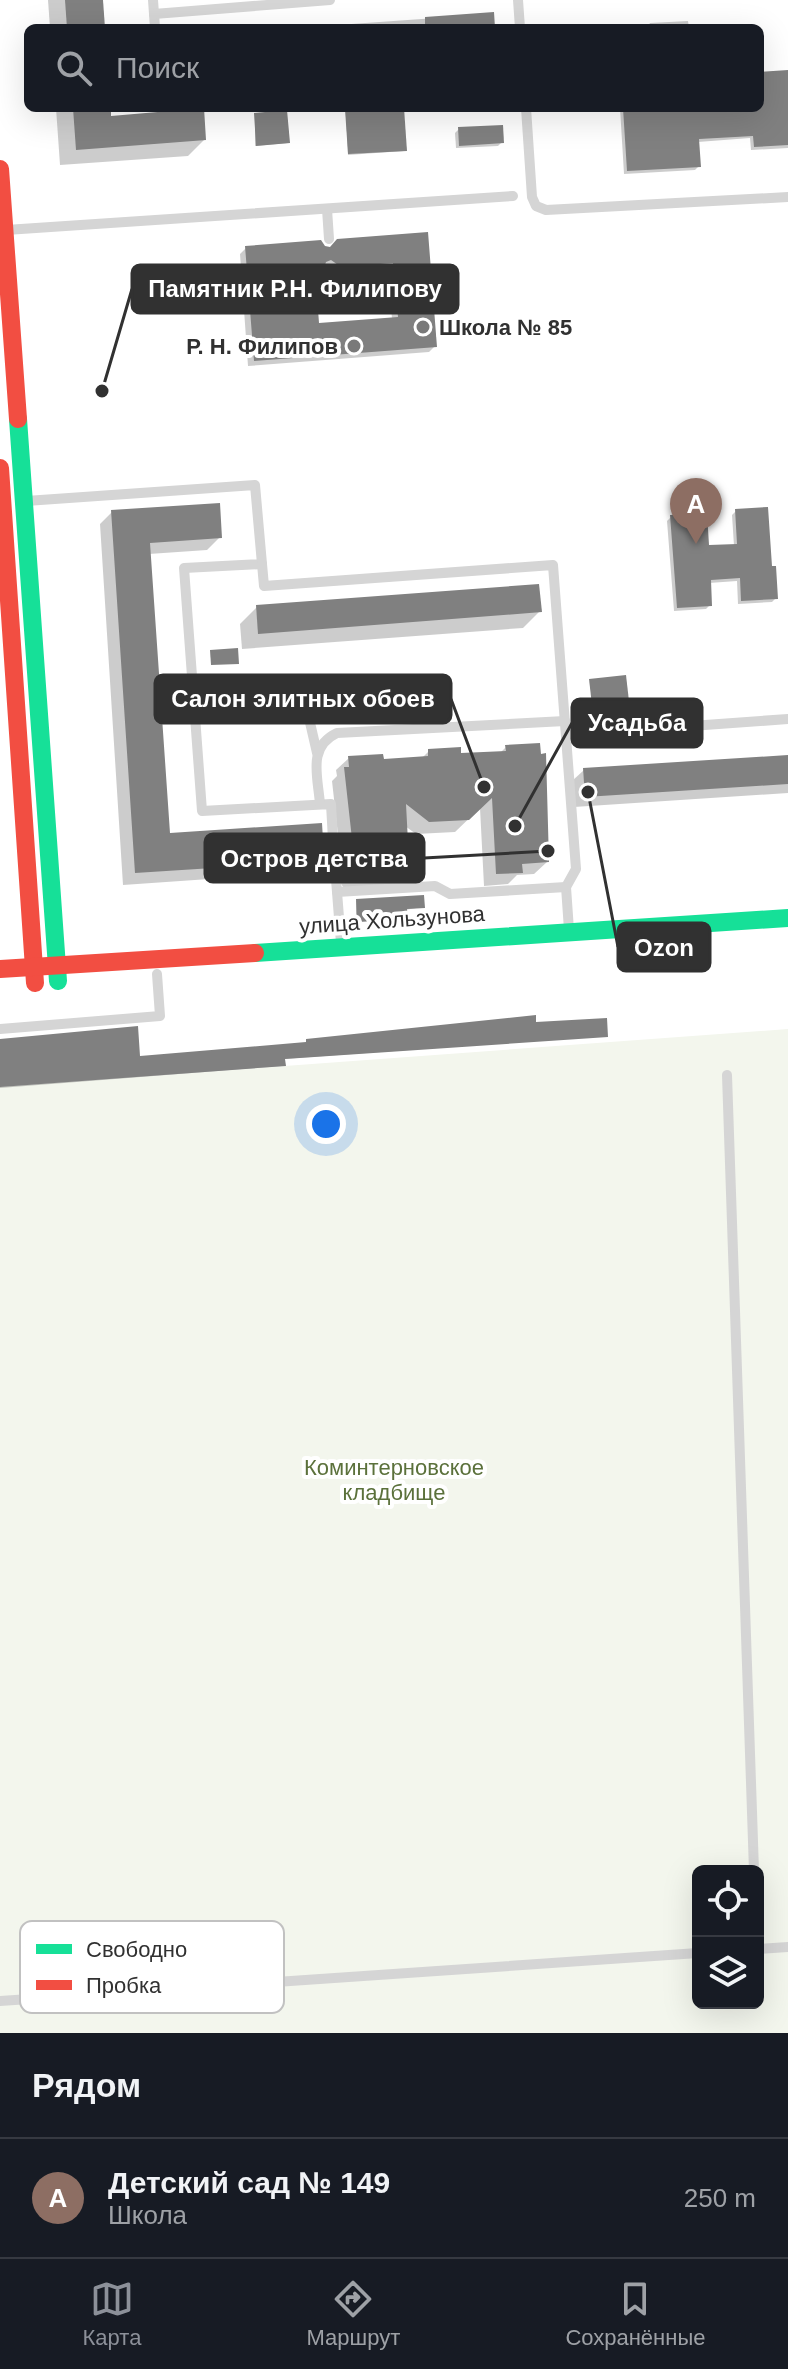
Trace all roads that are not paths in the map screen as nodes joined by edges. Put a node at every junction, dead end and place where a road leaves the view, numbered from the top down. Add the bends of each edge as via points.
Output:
1 (153, 0) edge
2 (330, 0) edge
3 (518, 0) edge
4 (154, 14) junction
5 (155, 24) edge
6 (520, 24) edge
7 (526, 112) edge
8 (0, 169) edge
9 (513, 196) dead end
10 (788, 197) edge
11 (327, 209) junction
12 (4, 230) junction
13 (329, 239) dead end
14 (332, 268) dead end
15 (377, 284) dead end
16 (4, 286) edge
17 (0, 468) edge
18 (24, 501) junction
19 (262, 564) junction
20 (4, 584) edge
21 (300, 679) dead end
22 (788, 719) edge
23 (565, 721) junction
24 (566, 735) junction
25 (317, 753) junction
26 (320, 804) junction
27 (333, 840) dead end
28 (335, 867) dead end
29 (566, 887) junction
30 (337, 892) junction
31 (788, 918) edge
32 (569, 933) junction
33 (788, 935) edge
34 (341, 948) junction
35 (0, 969) edge
36 (58, 974) junction
37 (157, 974) junction
38 (35, 975) junction
39 (0, 986) edge
40 (0, 1029) edge
41 (727, 1075) dead end
42 (754, 1865) edge
43 (788, 1947) edge
44 (764, 1949) edge
45 (692, 1953) edge
46 (284, 1981) edge
47 (20, 2000) edge
48 (0, 2001) edge

1 - 4 lane
2 - 4 lane
3 - 6 lane
4 - 5 lane
7 - 10 lane via 532,197 546,210
8 - 12 main road
9 - 11 lane
11 - 12 lane
11 - 13 lane
12 - 16 main road
14 - 15 lane via 346,285
16 - 18 main road
17 - 20 main road
18 - 19 lane via 255,485
18 - 36 main road
19 - 23 lane via 264,586 553,565
19 - 26 lane via 184,568 202,811
20 - 38 main road
21 - 25 lane
22 - 24 lane
23 - 24 lane
23 - 25 lane via 337,733
24 - 29 lane via 576,869
25 - 26 lane
26 - 27 lane via 331,804
28 - 30 lane
29 - 30 lane via 450,894 435,886
29 - 32 lane
30 - 34 lane
31 - 32 main road, улица Хользунова
32 - 34 main road, улица Хользунова
33 - 37 main road, улица Хользунова
34 - 36 main road, улица Хользунова
35 - 38 main road, улица Хользунова
36 - 37 main road, улица Хользунова
36 - 38 main road, улица Хользунова
37 - 40 lane via 160,1016
38 - 39 main road, улица Хользунова
41 - 42 lane
43 - 44 lane
45 - 46 lane
47 - 48 lane

